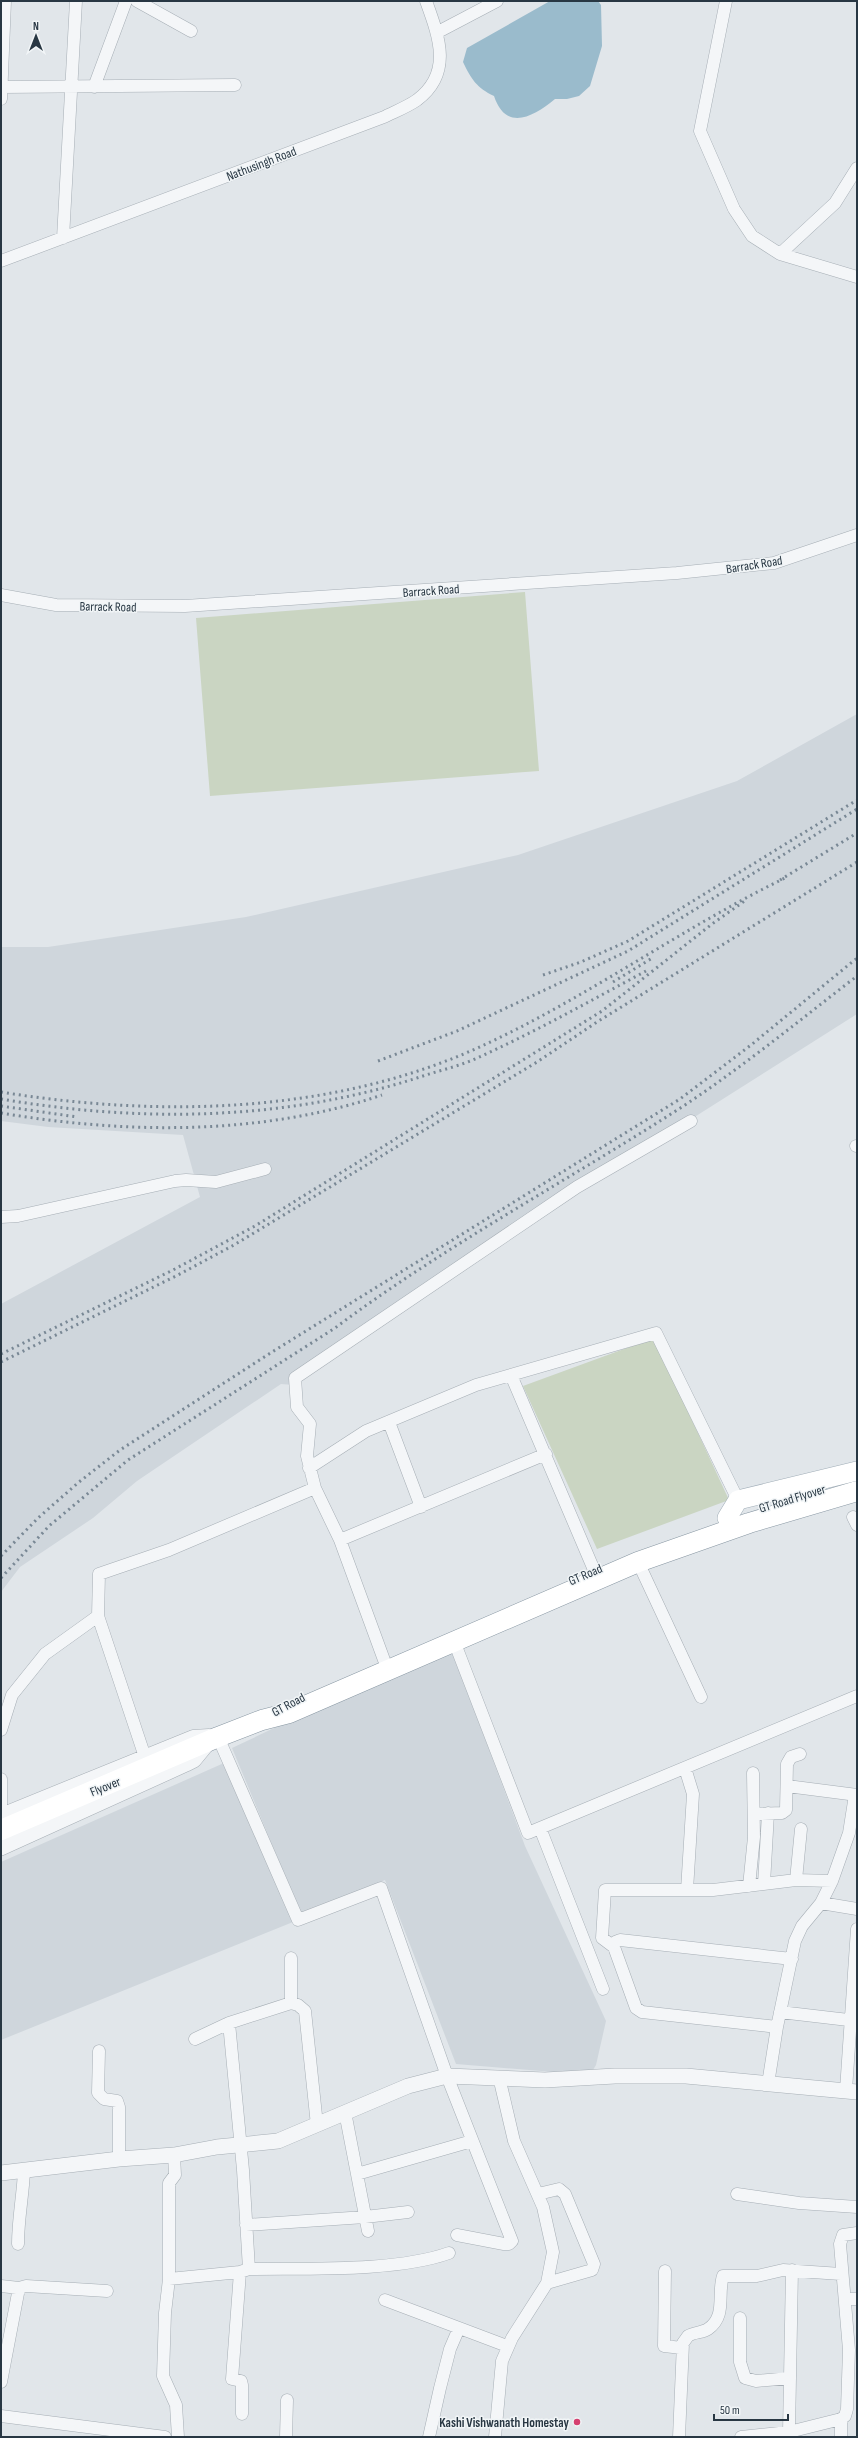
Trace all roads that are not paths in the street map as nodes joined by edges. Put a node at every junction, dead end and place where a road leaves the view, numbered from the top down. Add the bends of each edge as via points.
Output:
1 (5, 1) edge
2 (76, 1) edge
3 (126, 1) edge
4 (137, 1) edge
5 (426, 1) edge
6 (497, 1) edge
7 (726, 1) edge
8 (190, 31) dead end
9 (438, 32) junction
10 (235, 85) dead end
11 (2, 87) edge
12 (71, 87) junction
13 (94, 87) junction
14 (1, 100) edge
15 (857, 168) edge
16 (63, 238) junction
17 (780, 254) junction
18 (1, 261) edge
19 (857, 277) edge
20 (857, 534) edge
21 (1, 595) edge
22 (691, 1121) dead end
23 (265, 1169) dead end
24 (1, 1217) edge
25 (511, 1375) junction
26 (389, 1422) junction
27 (546, 1454) junction
28 (309, 1468) junction
29 (857, 1471) edge
30 (857, 1478) edge
31 (315, 1488) junction
32 (857, 1491) edge
33 (857, 1496) edge
34 (420, 1507) junction
35 (744, 1512) junction
36 (729, 1524) junction
37 (340, 1540) junction
38 (636, 1557) junction
39 (594, 1570) junction
40 (98, 1616) junction
41 (454, 1641) junction
42 (384, 1660) junction
43 (857, 1696) edge
44 (701, 1697) dead end
45 (262, 1720) junction
46 (1, 1730) edge
47 (213, 1740) junction
48 (144, 1754) junction
49 (800, 1754) dead end
50 (685, 1768) junction
51 (753, 1773) dead end
52 (1, 1779) edge
53 (787, 1786) junction
54 (856, 1795) edge
55 (1, 1805) edge
56 (768, 1813) junction
57 (1, 1814) edge
58 (754, 1814) junction
59 (540, 1828) junction
60 (800, 1829) dead end
61 (1, 1830) edge
62 (1, 1848) edge
63 (796, 1880) junction
64 (832, 1881) junction
65 (764, 1884) junction
66 (749, 1886) junction
67 (687, 1890) junction
68 (821, 1903) junction
69 (857, 1909) edge
70 (857, 1929) edge
71 (614, 1946) junction
72 (856, 1948) edge
73 (291, 1958) dead end
74 (792, 1959) junction
75 (602, 1989) dead end
76 (291, 2004) junction
77 (780, 2012) junction
78 (854, 2021) edge
79 (229, 2023) junction
80 (777, 2027) junction
81 (195, 2039) dead end
82 (99, 2050) dead end
83 (446, 2076) junction
84 (499, 2077) junction
85 (768, 2084) junction
86 (852, 2091) edge
87 (345, 2112) junction
88 (317, 2125) junction
89 (472, 2141) junction
90 (241, 2145) junction
91 (174, 2155) junction
92 (119, 2159) junction
93 (24, 2171) junction
94 (1, 2173) edge
95 (357, 2174) junction
96 (538, 2194) junction
97 (737, 2194) dead end
98 (857, 2207) edge
99 (408, 2212) dead end
100 (365, 2217) junction
101 (246, 2225) junction
102 (368, 2230) dead end
103 (857, 2233) edge
104 (457, 2235) dead end
105 (18, 2244) dead end
106 (449, 2253) dead end
107 (792, 2270) junction
108 (244, 2271) junction
109 (666, 2271) dead end
110 (841, 2274) junction
111 (169, 2279) junction
112 (548, 2283) junction
113 (1, 2286) edge
114 (19, 2288) junction
115 (107, 2291) dead end
116 (851, 2299) edge
117 (385, 2300) dead end
118 (852, 2313) edge
119 (740, 2318) dead end
120 (459, 2328) junction
121 (507, 2346) junction
122 (682, 2348) junction
123 (790, 2378) junction
124 (853, 2380) edge
125 (1, 2382) edge
126 (286, 2400) dead end
127 (242, 2414) dead end
128 (1, 2416) edge
129 (841, 2419) junction
130 (788, 2432) junction
131 (137, 2435) edge
132 (166, 2437) edge
133 (178, 2437) edge
134 (286, 2437) edge
135 (429, 2437) edge
136 (495, 2437) edge
137 (679, 2437) edge
138 (741, 2437) edge
139 (841, 2437) edge

1 - 11 street
2 - 12 street
3 - 13 street
4 - 8 street
5 - 9 street, Nathusingh Road
6 - 9 street
7 - 17 street via 700,131 734,209 752,236
9 - 16 street, Nathusingh Road via 440,68 435,80 417,100 384,117
10 - 13 street
11 - 12 street
11 - 14 street
12 - 13 street
12 - 16 street
15 - 17 street via 835,203
16 - 18 street, Nathusingh Road
17 - 19 street
20 - 21 street, Barrack Road via 774,563 677,573 185,606 56,605
22 - 28 street via 577,1187 295,1378 297,1407 310,1424 307,1456
23 - 24 street via 216,1182 175,1181 18,1216
25 - 26 street via 476,1385
25 - 27 street
25 - 35 street via 656,1332
26 - 28 street via 366,1431
26 - 34 street
27 - 34 street
27 - 39 street
28 - 31 street
29 - 35 main road
30 - 35 highway, GT Road Flyover
31 - 37 street
31 - 40 street via 169,1550 99,1574
32 - 35 highway, GT Road Flyover
33 - 36 main road, GT Road via 752,1530
34 - 37 street
35 - 36 highway, GT Road Flyover
36 - 38 highway, GT Road
37 - 42 street
38 - 39 highway, GT Road
38 - 41 highway, GT Road
38 - 44 street
39 - 42 highway, GT Road
40 - 46 street via 46,1654 12,1695
40 - 48 street
41 - 45 highway, GT Road via 289,1713
41 - 59 street via 528,1833
42 - 45 highway, GT Road via 281,1706
43 - 50 street
45 - 47 highway, Flyover
47 - 48 street via 209,1735 193,1736
47 - 61 highway, Flyover
47 - 62 street via 194,1760
47 - 83 street via 298,1920 381,1888
48 - 57 street
49 - 53 street via 791,1757 787,1764
50 - 59 street
50 - 67 street via 693,1794
51 - 58 street
52 - 55 street
53 - 54 street
53 - 56 street via 784,1813
54 - 64 street via 849,1833
56 - 58 street
56 - 65 street
58 - 66 street
59 - 75 street
60 - 63 street
63 - 64 street
63 - 65 street
64 - 68 street
65 - 66 street
66 - 67 street
67 - 71 street via 605,1890 602,1938
68 - 69 street
68 - 74 street via 802,1926 795,1941
70 - 72 street
71 - 74 street via 615,1942 620,1940
71 - 80 street via 636,2008 642,2012
72 - 78 street
73 - 76 street
74 - 77 street
76 - 79 street
76 - 88 street via 305,2011
77 - 78 street
77 - 80 street
78 - 86 street
79 - 81 street
79 - 90 street
80 - 85 street
82 - 92 street via 98,2094 104,2099 117,2101 119,2107
83 - 84 street
83 - 87 street via 408,2086
83 - 89 street
84 - 85 street via 545,2080 615,2076 686,2076
84 - 96 street via 514,2141
85 - 86 street
87 - 88 street
87 - 95 street
88 - 90 street via 278,2141
89 - 95 street
89 - 104 street via 512,2241 504,2244
90 - 91 street
90 - 101 street
91 - 92 street
91 - 111 street via 175,2175 169,2183
92 - 93 street
93 - 94 street
93 - 105 street
95 - 100 street
96 - 112 street via 553,2252
96 - 112 street via 553,2189 559,2189 565,2194 594,2264 592,2270
97 - 98 street
99 - 100 street
100 - 101 street
100 - 102 street
101 - 108 street
103 - 110 street via 846,2233 841,2238
106 - 108 street via 427,2259 374,2266
107 - 110 street
107 - 122 street via 777,2270 757,2276 724,2276 716,2323 704,2332 688,2336
107 - 123 street
108 - 111 street
108 - 127 street via 232,2376 233,2380 241,2381
109 - 122 street via 664,2346
110 - 116 street
111 - 133 street via 164,2313 163,2376 176,2405
112 - 121 street
113 - 114 street
114 - 115 street via 26,2286
114 - 125 street
116 - 118 street
117 - 120 street
118 - 124 street
119 - 123 street via 740,2362 745,2378 756,2381
120 - 121 street
120 - 135 street via 450,2350
121 - 136 street via 499,2374
122 - 137 street
123 - 130 street
124 - 129 street via 848,2409
126 - 134 street
128 - 131 street
129 - 130 street
129 - 139 street
130 - 138 street
131 - 132 street

